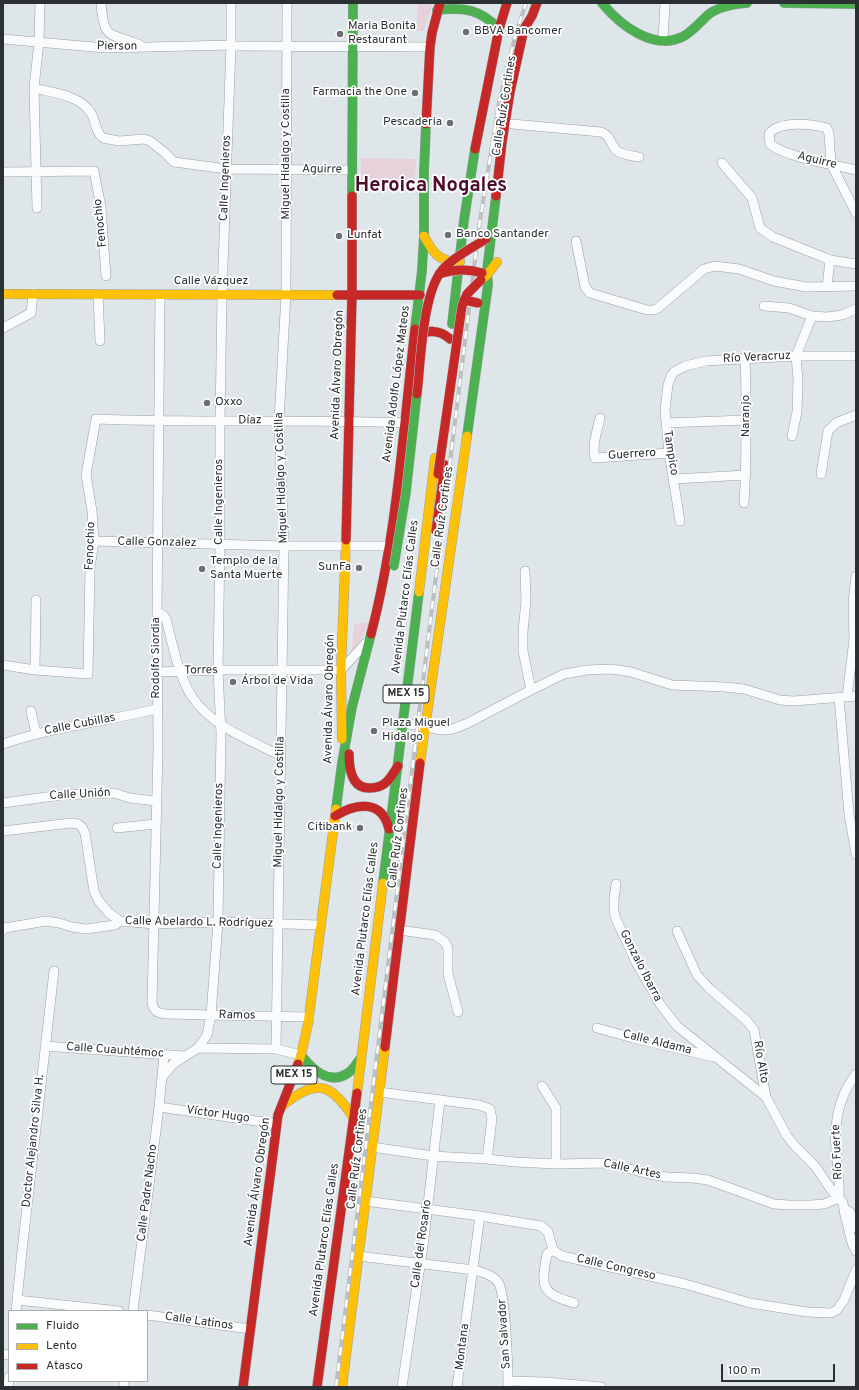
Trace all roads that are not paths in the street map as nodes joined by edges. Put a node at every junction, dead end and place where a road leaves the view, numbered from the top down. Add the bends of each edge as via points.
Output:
1 (40, 3) edge
2 (101, 3) edge
3 (231, 3) edge
4 (287, 3) edge
5 (353, 3) edge
6 (508, 3) edge
7 (513, 3) edge
8 (537, 3) edge
9 (602, 3) edge
10 (665, 3) edge
11 (747, 3) edge
12 (784, 3) edge
13 (792, 3) edge
14 (856, 4) edge
15 (439, 7) edge
16 (532, 16) junction
17 (499, 30) junction
18 (3, 39) edge
19 (663, 41) junction
20 (39, 42) junction
21 (234, 45) junction
22 (287, 46) junction
23 (353, 46) junction
24 (145, 47) junction
25 (430, 47) junction
26 (34, 88) junction
27 (512, 124) junction
28 (639, 157) dead end
29 (722, 163) dead end
30 (831, 164) junction
31 (3, 166) edge
32 (226, 169) junction
33 (287, 170) junction
34 (351, 170) junction
35 (856, 170) edge
36 (3, 172) edge
37 (19, 172) junction
38 (37, 172) junction
39 (37, 208) dead end
40 (856, 213) edge
41 (424, 236) junction
42 (489, 237) junction
43 (576, 241) dead end
44 (830, 260) junction
45 (460, 262) junction
46 (497, 262) junction
47 (856, 264) edge
48 (422, 270) junction
49 (439, 274) junction
50 (106, 276) dead end
51 (483, 276) junction
52 (856, 286) edge
53 (827, 287) junction
54 (490, 290) junction
55 (3, 294) edge
56 (33, 294) junction
57 (98, 294) junction
58 (160, 294) junction
59 (222, 294) junction
60 (286, 294) junction
61 (420, 294) junction
62 (456, 294) junction
63 (352, 295) junction
64 (464, 300) junction
65 (481, 305) junction
66 (764, 306) dead end
67 (856, 309) edge
68 (812, 316) junction
69 (3, 328) edge
70 (415, 338) junction
71 (450, 339) junction
72 (100, 340) dead end
73 (796, 356) junction
74 (856, 356) edge
75 (745, 358) junction
76 (668, 385) joint
77 (856, 415) edge
78 (600, 418) dead end
79 (96, 419) joint
80 (746, 420) junction
81 (160, 421) junction
82 (279, 421) junction
83 (348, 421) junction
84 (220, 422) junction
85 (405, 423) junction
86 (666, 423) junction
87 (792, 436) dead end
88 (669, 452) junction
89 (821, 474) dead end
90 (746, 475) junction
91 (674, 479) junction
92 (744, 503) dead end
93 (680, 521) dead end
94 (94, 541) junction
95 (158, 543) junction
96 (220, 544) junction
97 (284, 546) junction
98 (346, 546) junction
99 (389, 546) junction
100 (424, 549) junction
101 (525, 571) dead end
102 (856, 576) edge
103 (381, 595) junction
104 (36, 600) dead end
105 (157, 612) junction
106 (369, 640) junction
107 (3, 665) edge
108 (35, 670) junction
109 (218, 670) junction
110 (341, 670) junction
111 (180, 671) junction
112 (282, 671) junction
113 (157, 672) junction
114 (359, 680) junction
115 (530, 690) junction
116 (851, 696) edge
117 (157, 709) junction
118 (31, 711) dead end
119 (402, 723) junction
120 (220, 724) junction
121 (425, 727) junction
122 (36, 734) junction
123 (3, 744) edge
124 (281, 756) junction
125 (342, 763) junction
126 (398, 766) junction
127 (156, 801) junction
128 (3, 803) edge
129 (335, 816) junction
130 (156, 824) junction
131 (117, 828) dead end
132 (389, 829) junction
133 (3, 831) edge
134 (856, 854) edge
135 (616, 884) dead end
136 (120, 921) junction
137 (218, 922) junction
138 (154, 924) junction
139 (278, 925) junction
140 (320, 925) junction
141 (4, 929) edge
142 (399, 930) junction
143 (676, 931) dead end
144 (54, 971) dead end
145 (458, 1012) dead end
146 (165, 1014) joint
147 (211, 1015) junction
148 (276, 1016) junction
149 (310, 1016) junction
150 (597, 1028) dead end
151 (45, 1046) junction
152 (198, 1048) junction
153 (276, 1049) junction
154 (164, 1055) junction
155 (301, 1055) junction
156 (184, 1056) junction
157 (360, 1058) junction
158 (718, 1058) junction
159 (856, 1074) edge
160 (163, 1076) junction
161 (329, 1077) junction
162 (542, 1086) dead end
163 (326, 1088) junction
164 (379, 1092) junction
165 (766, 1097) junction
166 (440, 1100) junction
167 (282, 1106) junction
168 (159, 1107) junction
169 (354, 1119) junction
170 (277, 1124) junction
171 (372, 1147) junction
172 (433, 1156) junction
173 (487, 1159) junction
174 (556, 1164) junction
175 (839, 1198) junction
176 (365, 1201) junction
177 (427, 1209) junction
178 (844, 1209) junction
179 (480, 1216) junction
180 (856, 1228) edge
181 (553, 1250) junction
182 (856, 1251) edge
183 (358, 1256) junction
184 (420, 1264) junction
185 (474, 1270) junction
186 (856, 1270) edge
187 (17, 1300) junction
188 (574, 1303) dead end
189 (16, 1310) edge
190 (110, 1310) edge
191 (133, 1310) edge
192 (148, 1315) edge
193 (250, 1329) junction
194 (508, 1384) edge
195 (243, 1387) edge
196 (317, 1387) edge
197 (342, 1387) edge
198 (402, 1387) edge
199 (457, 1387) edge
200 (595, 1387) edge

1 - 20 street
2 - 24 street via 105,30 109,34
3 - 21 street, Calle Ingenieros
4 - 22 street, Miguel Hidalgo y Costilla
5 - 23 main road, Avenida Álvaro Obregón
6 - 17 main road, Avenida Plutarco Elías Calles / MEX 15
7 - 100 main road via 501,42 481,134 468,226 471,237 440,507 435,540
8 - 16 main road, Calle Ruíz Cortines
9 - 19 main road via 622,24 648,38
10 - 19 street
11 - 19 main road via 720,7 687,34
12 - 13 main road
13 - 14 main road
15 - 17 main road via 460,8 483,14
15 - 25 main road, Avenida Adolfo López Mateos / MEX 15
16 - 27 main road, Calle Ruíz Cortines
16 - 42 main road, Calle Ruíz Cortines via 524,29 510,92
17 - 45 main road, Avenida Plutarco Elías Calles / MEX 15 via 469,186
18 - 20 street, Pierson
20 - 24 street, Pierson via 105,48
20 - 26 street
21 - 22 street, Pierson
21 - 24 street, Pierson
21 - 32 street, Calle Ingenieros
22 - 23 street, Pierson
22 - 33 street, Miguel Hidalgo y Costilla
23 - 25 street, Pierson
23 - 34 main road, Avenida Álvaro Obregón
25 - 41 main road, Avenida Adolfo López Mateos / MEX 15 via 424,172
26 - 32 street, Aguirre via 81,103 92,114 100,136 107,140 144,139 174,162
26 - 38 street
27 - 28 street via 601,132 608,137 616,150
27 - 46 main road, Calle Ruíz Cortines
29 - 44 street via 752,198 760,228 773,237
30 - 30 street, Aguirre via 778,150 770,144 769,134 772,129 795,124 827,128
30 - 35 street, Aguirre
30 - 40 street
31 - 37 street
32 - 33 street, Aguirre
32 - 59 street, Calle Ingenieros
33 - 34 street, Aguirre
33 - 60 street, Miguel Hidalgo y Costilla
34 - 63 main road, Avenida Álvaro Obregón
36 - 37 street
37 - 38 street
38 - 39 street
38 - 50 street, Fenochio via 94,171 101,207
41 - 45 main road via 438,257 452,263
41 - 48 main road, Avenida Adolfo López Mateos / MEX 15
42 - 49 main road, bridge via 457,257
42 - 51 main road, Calle Ruíz Cortines
43 - 53 street via 587,291 647,310 658,308 704,269 710,267 739,269 774,281 806,287
44 - 47 street
44 - 53 street
45 - 62 main road, Avenida Plutarco Elías Calles / MEX 15
46 - 51 main road
46 - 54 main road, Calle Ruíz Cortines
48 - 61 main road, Avenida Adolfo López Mateos / MEX 15
48 - 62 main road via 446,281
49 - 51 main road, bridge via 455,269 470,269
49 - 103 main road, bridge via 427,310 405,498 394,566 390,581
51 - 54 main road
51 - 64 main road, bridge
52 - 53 street
54 - 65 main road, Calle Ruíz Cortines
55 - 56 main road, Calle Vázquez
56 - 57 main road, Calle Vázquez
56 - 69 street via 31,313
57 - 58 main road, Calle Vázquez
57 - 72 street
58 - 59 main road, Calle Vázquez
58 - 81 street, Rodolfo Siordia
59 - 60 main road, Calle Vázquez
59 - 84 street, Calle Ingenieros
60 - 63 main road, Calle Vázquez
60 - 82 street, Miguel Hidalgo y Costilla
61 - 63 main road, Calle Vázquez
61 - 70 main road, Avenida Adolfo López Mateos / MEX 15
62 - 71 main road, Avenida Plutarco Elías Calles / MEX 15
63 - 83 main road, Avenida Álvaro Obregón
64 - 65 main road, bridge
64 - 100 main road, bridge via 458,324 429,534
65 - 121 main road, Calle Ruíz Cortines
66 - 68 street via 789,308
67 - 68 street via 836,317
68 - 73 street
70 - 71 main road via 422,333 434,331
70 - 85 main road, Avenida Adolfo López Mateos / MEX 15
71 - 100 main road, Avenida Plutarco Elías Calles / MEX 15
73 - 74 street, Río Veracruz
73 - 75 street, Río Veracruz
73 - 87 street via 797,412
75 - 76 street, Río Veracruz via 706,361 685,366 674,372
75 - 80 street, Naranjo
76 - 86 street, Tampico
77 - 89 street via 836,423 828,432
78 - 88 street, Guerrero via 593,446 595,458
79 - 81 street, Díaz
79 - 94 street, Fenochio via 86,475
80 - 86 street
80 - 90 street, Naranjo
81 - 84 street, Díaz
81 - 95 street, Rodolfo Siordia
82 - 83 street, Díaz
82 - 84 street, Díaz
82 - 97 street, Miguel Hidalgo y Costilla
83 - 85 street, Díaz
83 - 98 main road, Avenida Álvaro Obregón
84 - 96 street, Calle Ingenieros
85 - 99 main road, Avenida Adolfo López Mateos / MEX 15
86 - 88 street, Tampico
88 - 91 street, Tampico
90 - 91 street
90 - 92 street, Naranjo
91 - 93 street, Tampico
94 - 95 street, Calle Gonzalez
94 - 108 street, Fenochio via 90,568 88,674
95 - 96 street, Calle Gonzalez
95 - 105 street, Rodolfo Siordia
96 - 97 street, Calle Gonzalez
96 - 109 street, Calle Ingenieros
97 - 98 street, Calle Gonzalez
97 - 112 street, Miguel Hidalgo y Costilla
98 - 99 street, Calle Gonzalez
98 - 110 main road, Avenida Álvaro Obregón
99 - 103 main road, Avenida Adolfo López Mateos / MEX 15
100 - 119 main road, Avenida Plutarco Elías Calles / MEX 15
101 - 115 street via 523,651
102 - 116 street via 852,603 854,639
103 - 106 main road, Avenida Adolfo López Mateos / MEX 15
104 - 108 street
105 - 111 street via 166,619
105 - 113 street, Rodolfo Siordia
106 - 110 street
106 - 114 main road, Avenida Adolfo López Mateos / MEX 15
107 - 108 street
109 - 111 street, Torres
109 - 112 street, Torres
109 - 120 street, Calle Ingenieros
110 - 112 street, Torres
110 - 125 main road, Avenida Álvaro Obregón
111 - 113 street, Torres
111 - 120 street via 190,694
112 - 124 street, Miguel Hidalgo y Costilla
113 - 117 street, Rodolfo Siordia
114 - 125 main road, Avenida Adolfo López Mateos / MEX 15
114 - 126 main road via 349,770 356,783 370,788 388,780
115 - 116 street via 564,674 611,669 631,672 672,685 744,689 780,700
115 - 121 street via 453,729
116 - 134 street via 849,814
117 - 122 street, Calle Cubillas
117 - 127 street, Rodolfo Siordia
118 - 122 street
119 - 121 street
119 - 126 main road, Avenida Plutarco Elías Calles / MEX 15
120 - 124 street
120 - 137 street, Calle Ingenieros
121 - 142 main road, Calle Ruíz Cortines
122 - 123 street, Calle Cubillas
124 - 139 street, Miguel Hidalgo y Costilla
125 - 129 main road, Avenida Álvaro Obregón / MEX 15
126 - 132 main road, Avenida Plutarco Elías Calles / MEX 15
127 - 128 street, Calle Unión via 114,793 61,795
127 - 130 street, Rodolfo Siordia
129 - 132 main road via 355,806 370,806 385,817
129 - 140 main road, Avenida Álvaro Obregón / MEX 15
130 - 131 street
130 - 138 street, Rodolfo Siordia
132 - 157 main road, Avenida Plutarco Elías Calles / MEX 15
133 - 136 street, Calle Abelardo L. Rodríguez via 78,824 88,841 94,891 103,907
135 - 158 street, Gonzalo Ibarra via 616,919 654,995 677,1026
136 - 138 street, Calle Abelardo L. Rodríguez
136 - 141 street via 115,925 86,929 46,921
137 - 138 street, Calle Abelardo L. Rodríguez
137 - 139 street, Calle Abelardo L. Rodríguez
137 - 147 street, Calle Ingenieros
138 - 146 street, Rodolfo Siordia via 152,1003 157,1013
139 - 140 street, Calle Abelardo L. Rodríguez
139 - 148 street, Miguel Hidalgo y Costilla
140 - 149 main road, Avenida Álvaro Obregón / MEX 15
142 - 145 street via 434,935 445,942 448,948 448,974
142 - 164 main road, Calle Ruíz Cortines
143 - 165 street, Río Alto via 697,976 754,1030
144 - 151 street, Doctor Alejandro Silva H.
146 - 147 street, Ramos
147 - 148 street, Ramos
147 - 152 street, Calle Ingenieros via 207,1035
148 - 149 street, Ramos
148 - 153 street, Miguel Hidalgo y Costilla
149 - 155 main road, Avenida Álvaro Obregón / MEX 15
150 - 158 street, Calle Aldama
151 - 154 street, Calle Cuauhtémoc
151 - 187 street, Doctor Alejandro Silva H.
152 - 153 street
152 - 156 street
153 - 155 street
154 - 156 street, Calle Cuauhtémoc
154 - 160 street
155 - 161 main road via 318,1074
155 - 167 main road, Avenida Álvaro Obregón / MEX 15
156 - 160 street
157 - 161 main road via 348,1073
157 - 169 main road, Avenida Plutarco Elías Calles / MEX 15
158 - 165 street, Gonzalo Ibarra
159 - 175 street, Río Fuerte via 843,1095 836,1120
160 - 168 street, Calle Padre Nacho
161 - 163 main road
162 - 174 street via 556,1108
163 - 167 main road via 303,1090
163 - 169 main road via 336,1094
164 - 166 street
164 - 171 main road, Calle Ruíz Cortines
165 - 175 street, Río Alto via 787,1136 815,1166
166 - 172 street, Calle del Rosario
166 - 173 street via 490,1109 492,1119
167 - 170 main road, Avenida Álvaro Obregón / MEX 15
168 - 170 street, Víctor Hugo
168 - 191 street, Calle Padre Nacho
169 - 196 main road, Avenida Plutarco Elías Calles / MEX 15
170 - 193 main road, Avenida Álvaro Obregón / MEX 15
171 - 172 street, Calle Artes
171 - 176 main road, Calle Ruíz Cortines
172 - 173 street, Calle Artes
172 - 177 street, Calle del Rosario
173 - 174 street, Calle Artes
174 - 175 street, Calle Artes via 607,1163 666,1177 708,1180 774,1204 788,1206 824,1204
175 - 178 street, Río Fuerte
176 - 177 street
176 - 183 main road, Calle Ruíz Cortines
177 - 179 street
177 - 184 street, Calle del Rosario
178 - 180 street, Río Fuerte via 850,1212
178 - 182 street
179 - 181 street via 541,1226 548,1232
179 - 185 street, Montana
181 - 186 street, Calle Congreso via 562,1256 685,1284 750,1303 823,1313 837,1310 844,1300
181 - 188 street via 547,1254 544,1286 560,1299
183 - 184 street
183 - 197 main road, Calle Ruíz Cortines
184 - 185 street
184 - 198 street, Calle del Rosario
185 - 194 street, San Salvador via 492,1276 502,1291
185 - 199 street, Montana
187 - 189 street, Doctor Alejandro Silva H.
187 - 190 street
192 - 193 street, Calle Latinos
193 - 195 main road, Avenida Álvaro Obregón / MEX 15
194 - 200 street via 545,1382

